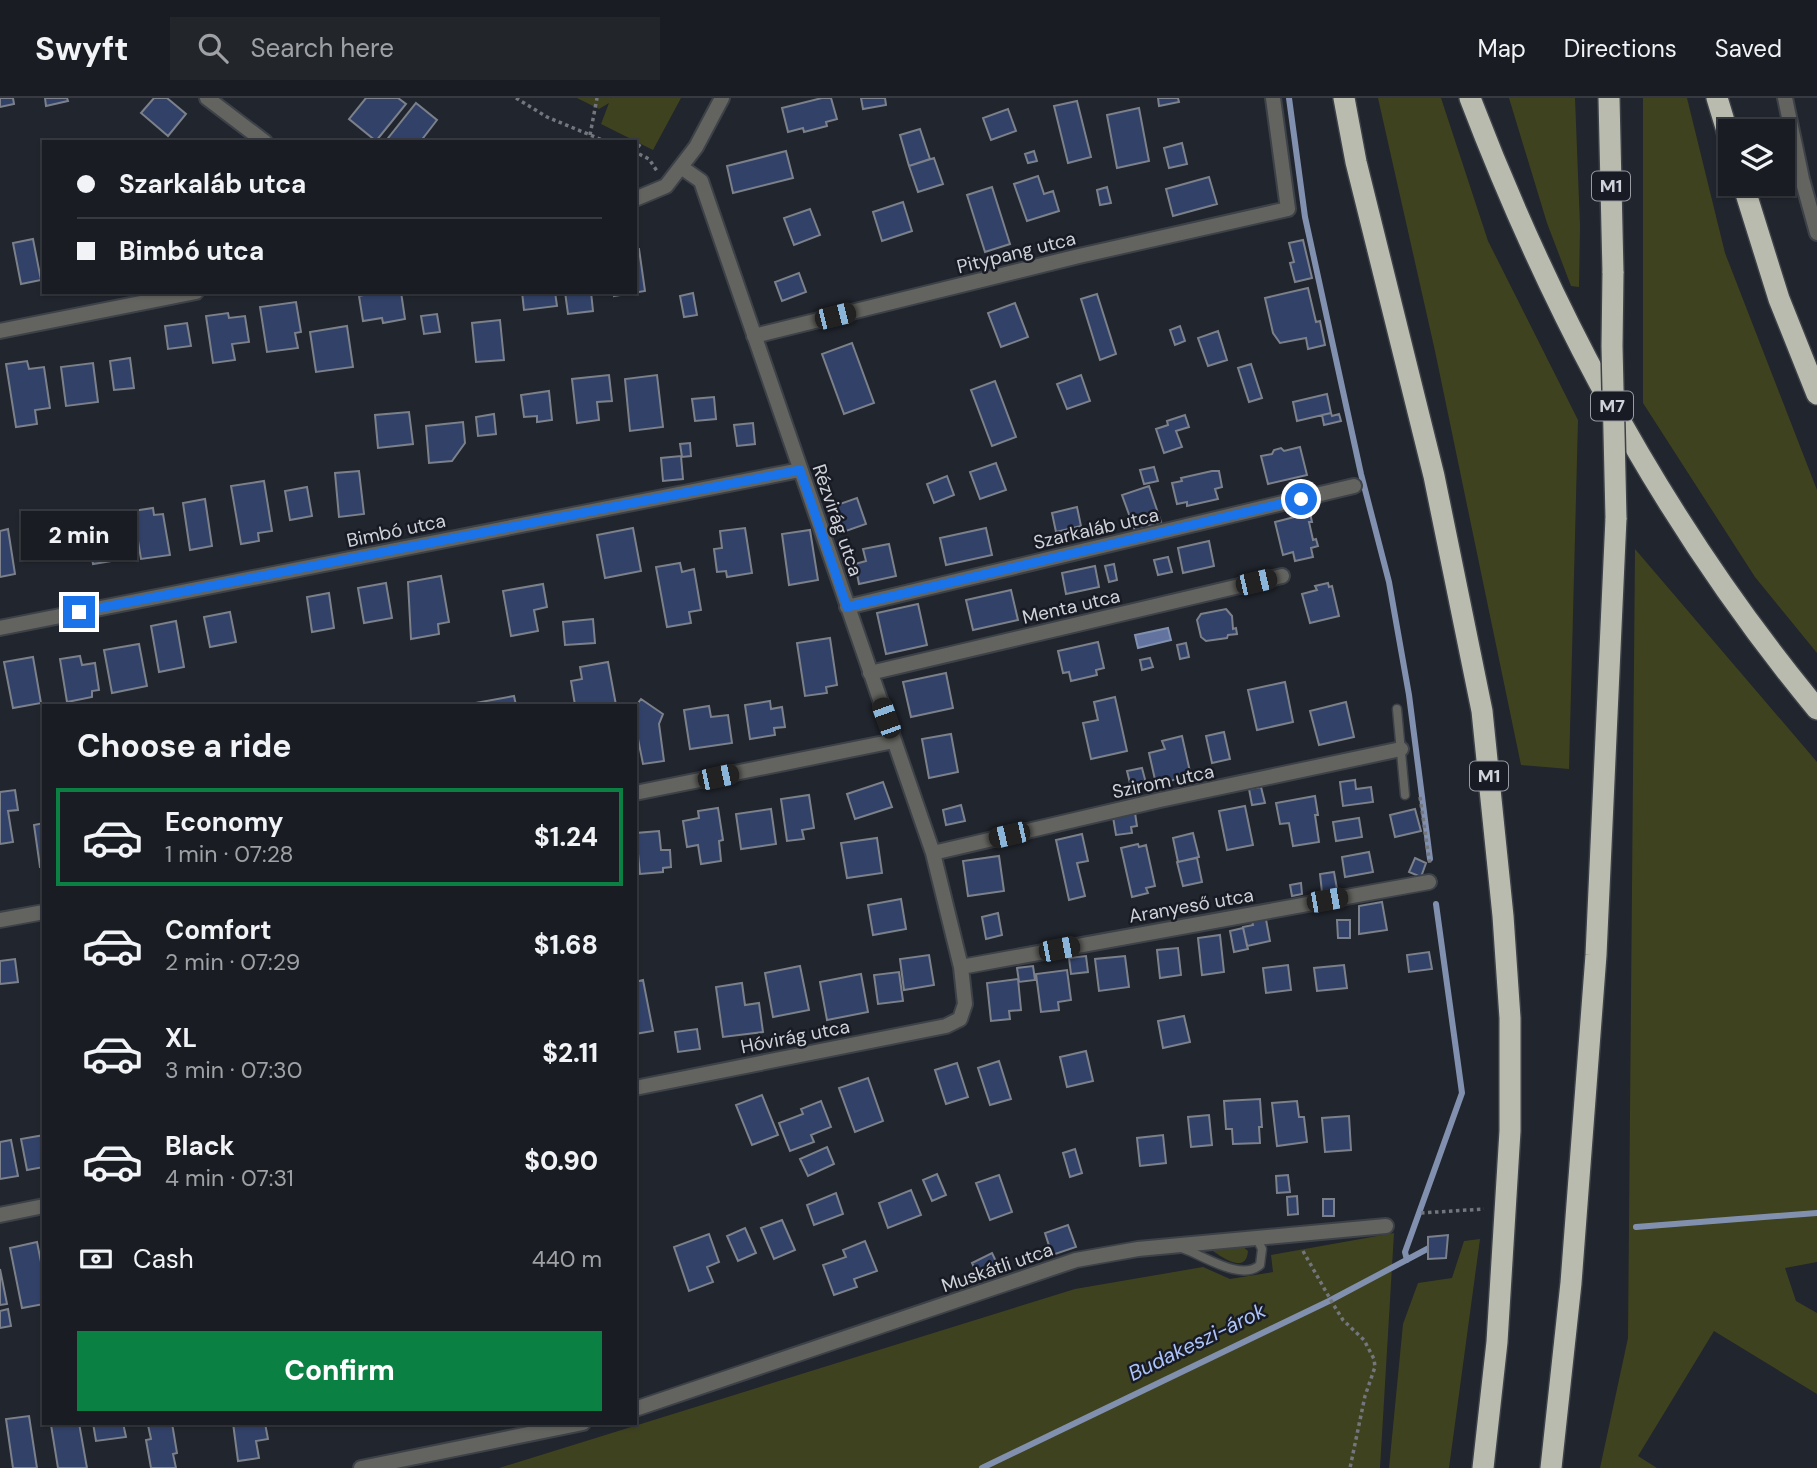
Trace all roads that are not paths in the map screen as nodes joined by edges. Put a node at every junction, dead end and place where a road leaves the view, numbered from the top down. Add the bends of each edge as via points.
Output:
1 (207, 98) edge
2 (722, 98) edge
3 (1273, 98) edge
4 (1344, 98) edge
5 (1470, 98) edge
6 (1609, 98) edge
7 (1717, 98) edge
8 (1785, 98) edge
9 (1723, 119) edge
10 (262, 140) edge
11 (681, 167) junction
12 (1810, 180) edge
13 (1747, 196) edge
14 (637, 198) edge
15 (1817, 233) edge
16 (185, 294) edge
17 (0, 331) edge
18 (754, 336) junction
19 (1817, 394) edge
20 (800, 470) junction
21 (1354, 486) dead end
22 (1282, 576) dead end
23 (847, 607) junction
24 (0, 628) edge
25 (870, 673) junction
26 (1397, 709) dead end
27 (1817, 709) edge
28 (894, 741) junction
29 (1401, 749) junction
30 (637, 793) edge
31 (1405, 795) dead end
32 (933, 853) junction
33 (1429, 882) road end
34 (42, 912) edge
35 (0, 920) edge
36 (961, 967) junction
37 (960, 1019) joint
38 (637, 1088) edge
39 (42, 1206) edge
40 (0, 1215) edge
41 (1386, 1226) dead end
42 (1256, 1237) junction
43 (1172, 1245) junction
44 (637, 1408) edge
45 (573, 1425) edge
46 (361, 1468) edge
47 (1483, 1468) edge
48 (1551, 1468) edge

1 - 10 street
2 - 11 street
3 - 18 street, Pitypang utca via 1288,209
4 - 47 highway, M1 via 1434,476 1482,711 1503,916 1510,1018 1510,1131 1497,1342
5 - 27 highway, M7 via 1544,273 1623,429 1737,604
6 - 48 highway, M1, bridge via 1616,518 1596,955 1571,1283
7 - 9 highway
8 - 12 street
11 - 14 street via 666,186
11 - 18 street, Rézvirág utca via 701,181
12 - 15 street
13 - 19 highway via 1779,299
16 - 17 street
18 - 20 street, Rézvirág utca
20 - 23 street, Rézvirág utca
20 - 24 street, Bimbó utca
21 - 23 street, Szarkaláb utca
22 - 25 street, Menta utca
23 - 25 street, Rézvirág utca
25 - 28 street, Rézvirág utca
26 - 29 lane
28 - 30 street
28 - 32 street, Rézvirág utca
29 - 31 lane
29 - 32 street, Szirom utca
32 - 36 street, Rézvirág utca
33 - 36 street, Aranyeső utca
34 - 35 street
36 - 37 street, Rézvirág utca via 965,1004
37 - 38 street, Hóvirág utca via 946,1026
39 - 40 street
41 - 42 street, Muskátli utca
42 - 43 street, Muskátli utca
42 - 43 lane via 1262,1249 1260,1265 1253,1271 1235,1272
43 - 44 street, Muskátli utca via 1076,1260
45 - 46 street

